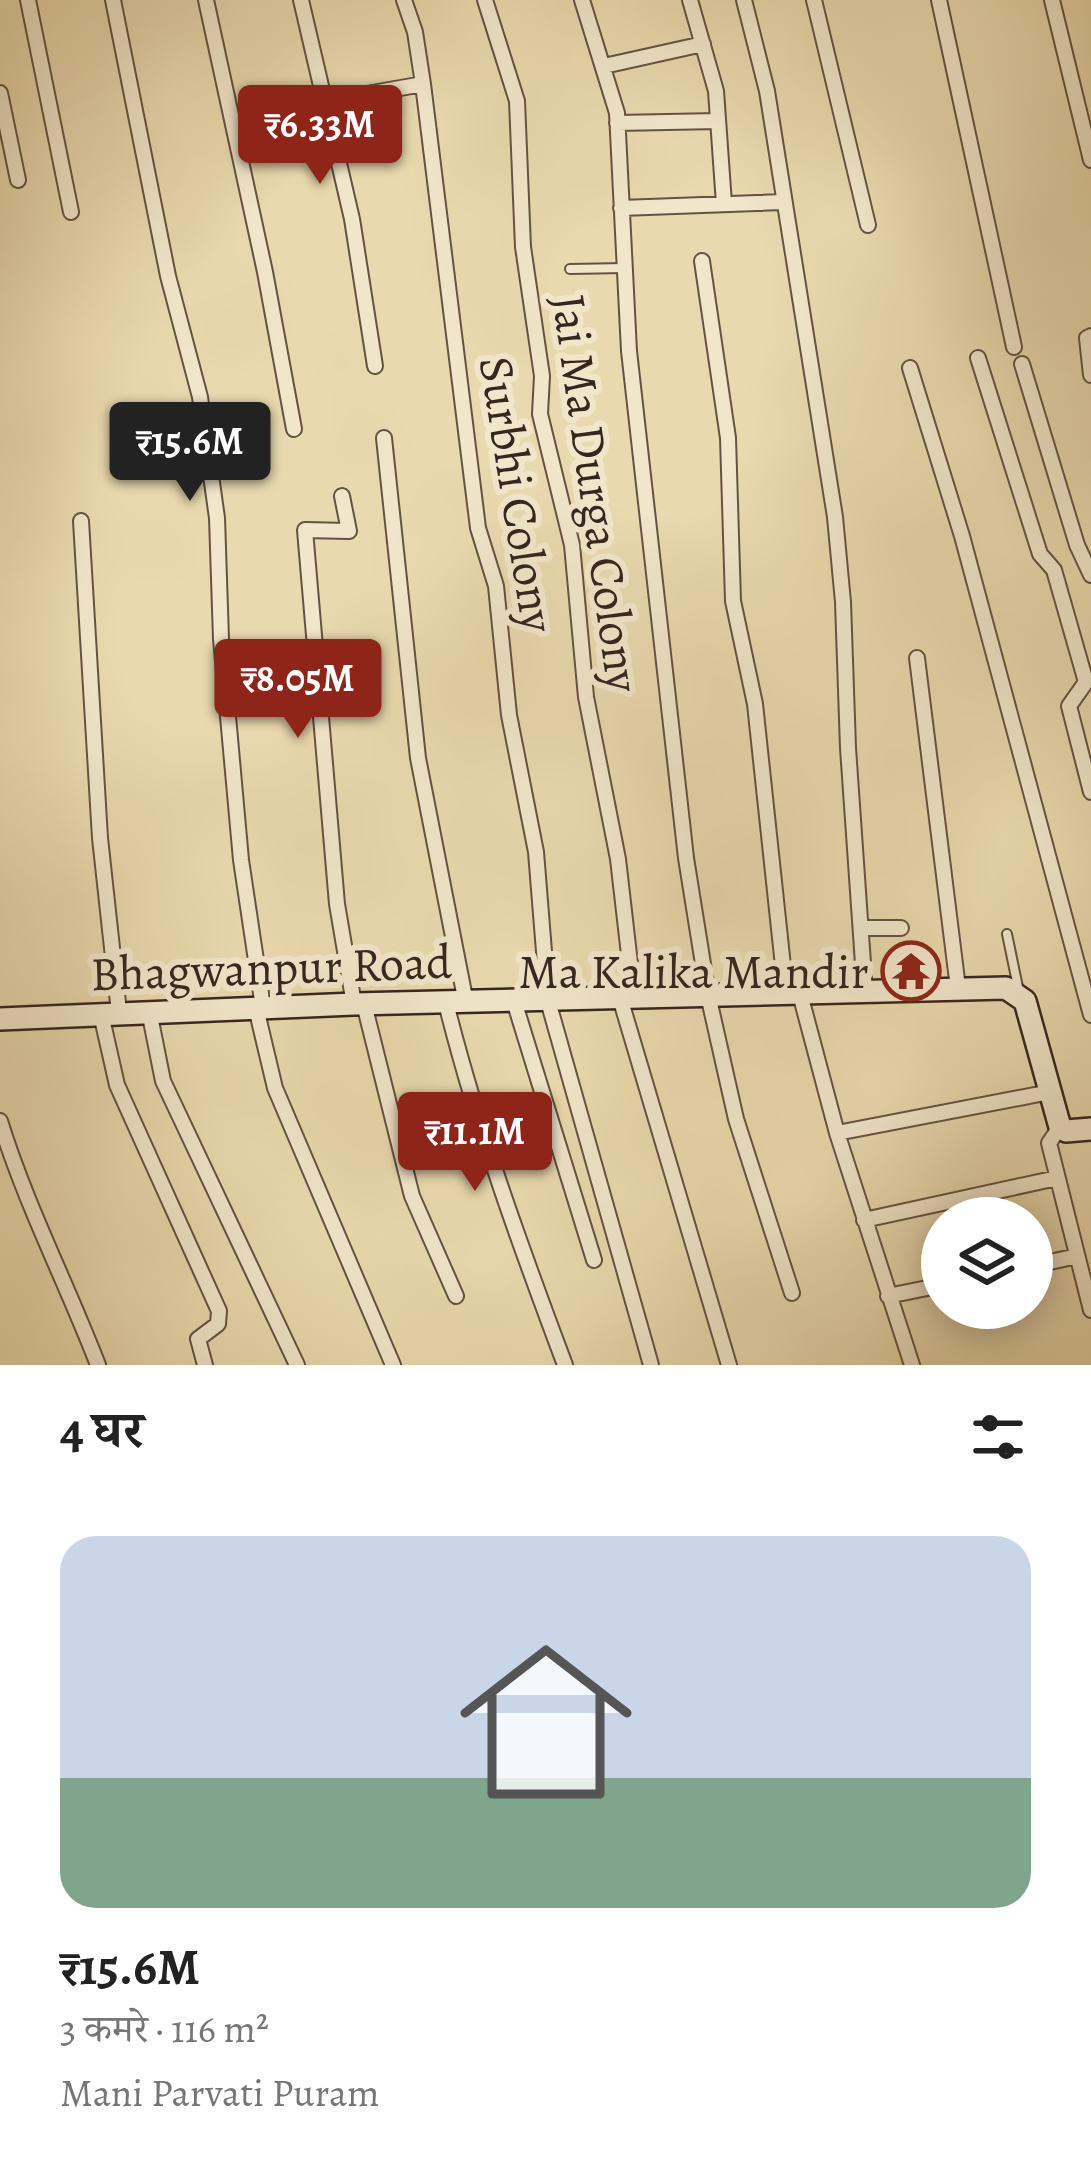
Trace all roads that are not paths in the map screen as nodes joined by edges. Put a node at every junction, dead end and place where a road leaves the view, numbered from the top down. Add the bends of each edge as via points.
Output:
1 (28, 0) edge
2 (113, 0) edge
3 (206, 0) edge
4 (301, 0) edge
5 (404, 0) edge
6 (485, 0) edge
7 (582, 0) edge
8 (690, 0) edge
9 (743, 0) edge
10 (814, 0) edge
11 (939, 0) edge
12 (1052, 0) edge
13 (703, 44) junction
14 (604, 66) junction
15 (423, 84) junction
16 (0, 93) edge
17 (327, 101) junction
18 (718, 122) junction
19 (617, 123) junction
20 (1091, 160) edge
21 (18, 180) dead end
22 (782, 202) junction
23 (724, 205) junction
24 (621, 208) junction
25 (71, 212) dead end
26 (868, 225) dead end
27 (702, 261) dead end
28 (625, 268) junction
29 (570, 269) dead end
30 (1091, 336) edge
31 (1014, 347) dead end
32 (978, 358) dead end
33 (1022, 364) dead end
34 (374, 366) dead end
35 (910, 368) dead end
36 (1091, 375) edge
37 (294, 429) dead end
38 (384, 438) dead end
39 (342, 496) dead end
40 (81, 521) dead end
41 (1091, 575) edge
42 (917, 658) dead end
43 (1087, 691) edge
44 (1091, 792) edge
45 (861, 928) junction
46 (901, 928) dead end
47 (1007, 934) dead end
48 (958, 988) junction
49 (865, 992) junction
50 (793, 994) junction
51 (708, 995) junction
52 (1020, 996) junction
53 (627, 998) junction
54 (548, 1000) junction
55 (514, 1001) junction
56 (456, 1003) junction
57 (359, 1004) junction
58 (260, 1007) junction
59 (148, 1011) junction
60 (110, 1013) junction
61 (1091, 1015) edge
62 (0, 1019) edge
63 (1050, 1092) junction
64 (0, 1121) edge
65 (1060, 1127) junction
66 (1091, 1129) edge
67 (837, 1133) junction
68 (1057, 1178) junction
69 (864, 1220) junction
70 (1077, 1256) junction
71 (594, 1260) dead end
72 (1053, 1261) edge
73 (921, 1289) edge
74 (791, 1293) dead end
75 (456, 1296) dead end
76 (888, 1296) junction
77 (1091, 1310) edge
78 (98, 1365) edge
79 (205, 1365) edge
80 (297, 1365) edge
81 (393, 1365) edge
82 (565, 1365) edge
83 (651, 1365) edge
84 (729, 1365) edge
85 (912, 1365) edge

1 - 25 street
2 - 58 street via 200,397 218,518 221,639
3 - 37 street
4 - 17 street
5 - 15 street, Surbhi Colony
6 - 53 street, Jai Ma Durga Colony via 517,101 540,414 572,545 586,697 618,860
7 - 14 street
8 - 13 street
9 - 22 street via 767,91
10 - 26 street
11 - 31 street
12 - 20 street
13 - 14 street
13 - 18 street
14 - 19 street
15 - 17 street
15 - 54 street, Surbhi Colony via 478,528 496,586 509,715 536,852
16 - 21 street
17 - 34 street
18 - 19 street
18 - 23 street
19 - 24 street
22 - 23 street
22 - 45 street via 835,517
23 - 24 street
24 - 28 street
27 - 50 street via 728,438 733,601 755,704 771,887
28 - 29 lane
28 - 51 street via 678,795
30 - 36 street
32 - 43 street via 1040,554 1054,569
33 - 41 street
35 - 61 street
38 - 56 street via 418,758
39 - 57 street via 349,530 305,530 337,904
40 - 60 street
42 - 48 street
43 - 44 street via 1069,706
45 - 46 street
45 - 49 street
47 - 52 lane
48 - 49 street, Bhagwanpur Road
48 - 52 street, Bhagwanpur Road via 1006,988
49 - 50 street, Bhagwanpur Road
50 - 51 street, Bhagwanpur Road
50 - 67 street
51 - 53 street, Bhagwanpur Road
51 - 74 street via 736,1119
52 - 63 street
53 - 54 street, Bhagwanpur Road
53 - 84 street, Jai Ma Durga Colony
54 - 55 street, Bhagwanpur Road
54 - 83 street, Surbhi Colony
55 - 56 street, Bhagwanpur Road
55 - 71 street
56 - 57 street, Bhagwanpur Road
56 - 82 street via 468,1093
57 - 58 street, Bhagwanpur Road
57 - 75 street via 412,1196
58 - 59 street, Bhagwanpur Road
58 - 81 street via 275,1088
59 - 60 street, Bhagwanpur Road
59 - 80 street via 169,1094
60 - 62 street, Bhagwanpur Road
60 - 79 street via 117,1085 219,1311 218,1324 199,1340
63 - 65 street
63 - 67 street
64 - 78 street
65 - 66 street
65 - 68 street via 1049,1143
67 - 69 street
68 - 69 street
68 - 70 street
69 - 76 street
70 - 72 street
70 - 77 street
73 - 76 street
76 - 85 street

